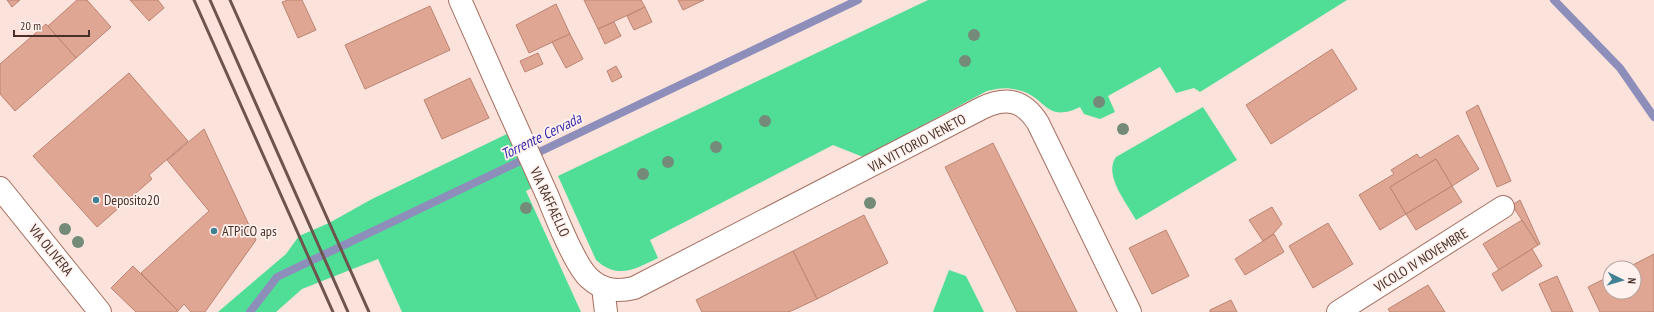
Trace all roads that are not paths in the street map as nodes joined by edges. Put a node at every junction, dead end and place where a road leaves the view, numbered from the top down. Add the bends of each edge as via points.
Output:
1 (460, 0) edge
2 (0, 188) edge
3 (1503, 207) dead end
4 (602, 288) junction
5 (100, 312) edge
6 (606, 312) edge
7 (1130, 312) edge
8 (1338, 312) edge

1 - 4 street, VIA RAFFAELLO via 579,265 589,278
2 - 5 street, VIA OLIVERA
3 - 8 street, VICOLO IV NOVEMBRE
4 - 6 street
4 - 7 street, VIA VITTORIO VENETO via 612,291 634,288 982,108 1010,101 1026,108 1038,123

